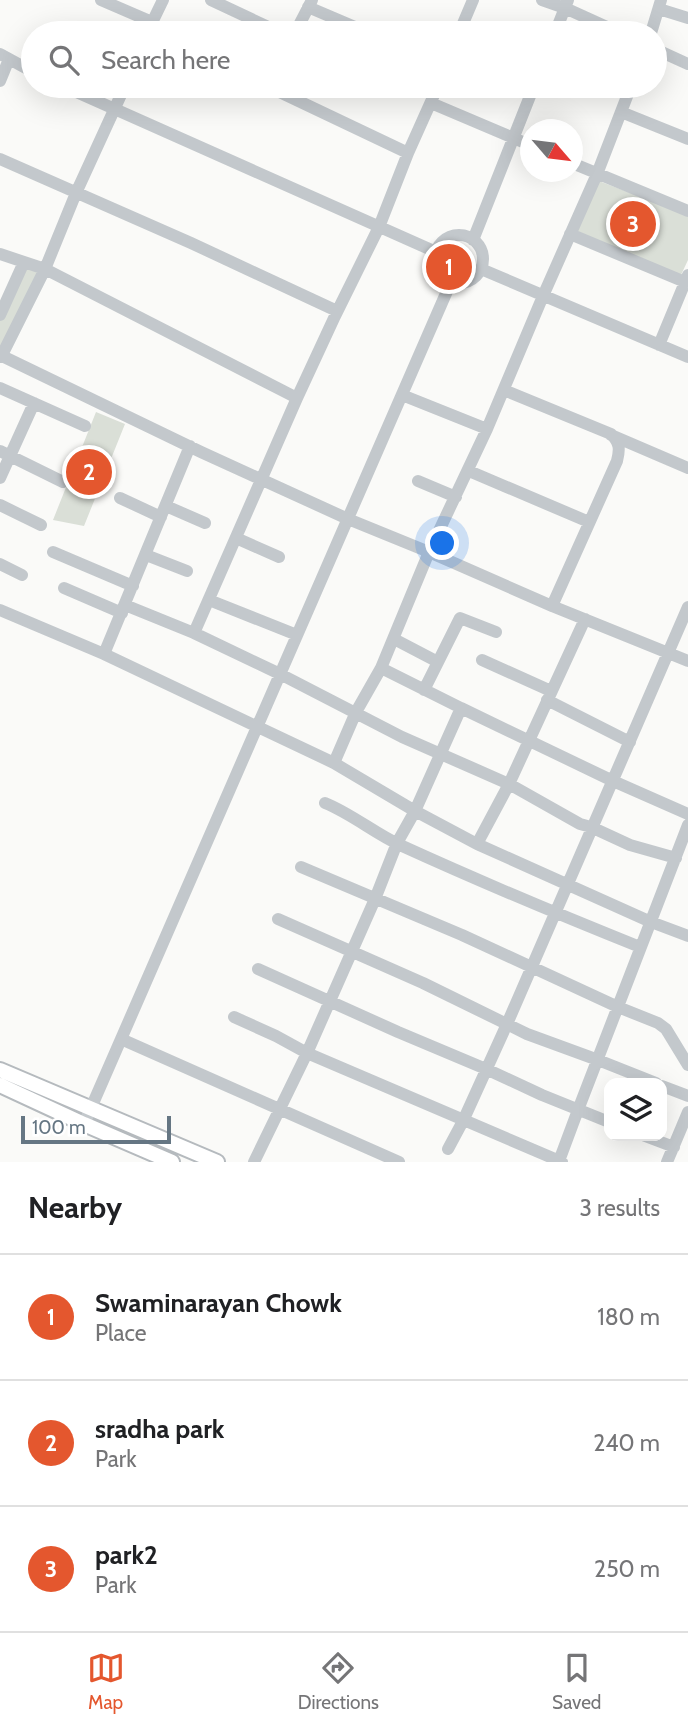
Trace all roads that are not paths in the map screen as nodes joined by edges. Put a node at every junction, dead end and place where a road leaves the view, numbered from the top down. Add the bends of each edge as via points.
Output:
1 (101, 0) edge
2 (163, 0) edge
3 (211, 0) edge
4 (473, 0) edge
5 (542, 0) edge
6 (310, 3) edge
7 (567, 4) edge
8 (660, 4) edge
9 (688, 18) edge
10 (135, 21) edge
11 (153, 21) edge
12 (256, 21) edge
13 (301, 21) edge
14 (345, 21) edge
15 (464, 21) edge
16 (560, 21) edge
17 (598, 21) edge
18 (655, 21) edge
19 (667, 54) edge
20 (5, 57) edge
21 (688, 64) edge
22 (21, 66) edge
23 (0, 81) edge
24 (90, 98) edge
25 (120, 98) edge
26 (295, 98) edge
27 (433, 98) edge
28 (529, 98) edge
29 (626, 98) edge
30 (431, 103) junction
31 (115, 109) junction
32 (621, 112) junction
33 (513, 138) junction
34 (688, 139) edge
35 (520, 141) edge
36 (408, 153) junction
37 (0, 159) edge
38 (583, 168) edge
39 (597, 174) junction
40 (76, 193) junction
41 (688, 211) edge
42 (379, 228) junction
43 (570, 234) junction
44 (473, 240) junction
45 (436, 252) junction
46 (0, 254) edge
47 (24, 262) junction
48 (45, 268) junction
49 (481, 269) junction
50 (687, 279) edge
51 (451, 282) junction
52 (543, 296) junction
53 (337, 311) junction
54 (0, 315) edge
55 (659, 345) junction
56 (0, 356) edge
57 (688, 357) edge
58 (0, 388) edge
59 (504, 390) junction
60 (402, 396) junction
61 (297, 398) junction
62 (34, 403) junction
63 (85, 426) dead end
64 (487, 429) junction
65 (611, 434) junction
66 (190, 446) junction
67 (5, 454) edge
68 (688, 468) edge
69 (469, 471) junction
70 (0, 478) edge
71 (262, 479) junction
72 (418, 481) dead end
73 (62, 482) dead end
74 (456, 497) junction
75 (120, 499) dead end
76 (0, 505) edge
77 (164, 511) junction
78 (348, 519) junction
79 (589, 522) junction
80 (205, 523) dead end
81 (41, 526) dead end
82 (236, 538) junction
83 (53, 552) dead end
84 (429, 552) junction
85 (146, 555) junction
86 (279, 557) dead end
87 (0, 564) edge
88 (187, 571) dead end
89 (22, 575) dead end
90 (133, 586) junction
91 (64, 588) dead end
92 (209, 600) junction
93 (552, 606) junction
94 (688, 607) edge
95 (123, 609) junction
96 (0, 610) edge
97 (585, 619) junction
98 (496, 632) dead end
99 (194, 633) junction
100 (297, 635) junction
101 (394, 639) junction
102 (670, 653) junction
103 (104, 654) junction
104 (482, 660) dead end
105 (688, 661) edge
106 (438, 662) junction
107 (381, 668) junction
108 (281, 674) junction
109 (425, 690) junction
110 (549, 696) junction
111 (461, 708) junction
112 (356, 712) junction
113 (257, 727) junction
114 (528, 739) junction
115 (630, 742) junction
116 (440, 753) junction
117 (334, 763) junction
118 (613, 781) junction
119 (509, 784) junction
120 (325, 803) dead end
121 (415, 811) junction
122 (688, 814) edge
123 (688, 825) edge
124 (591, 827) junction
125 (397, 843) junction
126 (477, 844) junction
127 (676, 858) junction
128 (301, 867) dead end
129 (567, 883) junction
130 (375, 899) junction
131 (555, 913) junction
132 (278, 919) dead end
133 (651, 922) junction
134 (688, 936) edge
135 (640, 947) junction
136 (352, 950) junction
137 (531, 967) junction
138 (258, 969) dead end
139 (330, 1001) junction
140 (618, 1007) junction
141 (234, 1017) dead end
142 (507, 1024) junction
143 (121, 1040) junction
144 (307, 1053) junction
145 (598, 1060) junction
146 (688, 1065) edge
147 (486, 1069) junction
148 (0, 1070) edge
149 (643, 1078) edge
150 (0, 1085) edge
151 (667, 1088) edge
152 (688, 1096) edge
153 (90, 1110) junction
154 (279, 1110) junction
155 (578, 1110) junction
156 (688, 1112) edge
157 (604, 1120) edge
158 (463, 1121) junction
159 (84, 1124) junction
160 (658, 1141) edge
161 (674, 1147) junction
162 (448, 1149) dead end
163 (561, 1161) edge
164 (172, 1162) edge
165 (217, 1162) edge
166 (254, 1162) edge
167 (399, 1162) edge
168 (667, 1162) edge

1 - 10 street
2 - 11 street
3 - 12 street
4 - 15 street
5 - 7 street
6 - 13 street
6 - 14 street
7 - 16 street
7 - 17 street
8 - 9 street
8 - 18 street
19 - 21 street
20 - 22 street
20 - 23 street
24 - 31 street
25 - 31 street
26 - 36 street
27 - 30 street
28 - 33 street
29 - 32 street
30 - 33 street
30 - 36 street
31 - 40 street
31 - 42 street
32 - 34 street
32 - 39 street
33 - 35 street
33 - 44 street
36 - 42 street
37 - 40 street
38 - 39 street
39 - 41 street
39 - 43 street
40 - 48 street
40 - 53 street
42 - 45 street
42 - 53 street
43 - 50 street
43 - 52 street
44 - 45 street via 456,235 447,238
44 - 49 street via 482,253
45 - 51 street via 438,272
46 - 47 street
47 - 48 street
47 - 54 street
48 - 56 street
48 - 61 street
49 - 51 street via 465,282
49 - 52 street
50 - 55 street
51 - 60 street
52 - 55 street
52 - 59 street
53 - 61 street
55 - 57 street
56 - 66 street
58 - 62 street
59 - 64 street
59 - 65 street
60 - 64 street
60 - 78 street
61 - 71 street
62 - 63 street
62 - 67 street
64 - 69 street
65 - 68 street
65 - 79 street via 620,450
66 - 71 street
66 - 77 street
67 - 70 street
67 - 73 street
69 - 74 street
69 - 79 street
71 - 78 street
71 - 82 street
72 - 74 street
74 - 84 street
75 - 77 street
76 - 81 street
77 - 80 street
77 - 85 street
78 - 84 street
78 - 100 street
79 - 93 street
82 - 86 street
82 - 92 street
83 - 90 street
84 - 93 street
84 - 101 street
85 - 88 street
85 - 90 street
87 - 89 street
90 - 95 street
91 - 95 street
92 - 99 street
92 - 100 street
93 - 97 street
94 - 102 street
95 - 99 street
95 - 103 street
96 - 103 street
97 - 102 street
97 - 110 street
98 - 106 street via 460,618
99 - 108 street
100 - 108 street
101 - 106 street
101 - 107 street
102 - 105 street
102 - 115 street
103 - 113 street
104 - 110 street
106 - 109 street
107 - 109 street
107 - 112 street
108 - 112 street
108 - 113 street
109 - 111 street
110 - 114 street
110 - 115 street
111 - 114 street
111 - 116 street
112 - 116 street
112 - 117 street
113 - 117 street
113 - 143 street
114 - 118 street
114 - 119 street
115 - 118 street
116 - 119 street
116 - 121 street
117 - 121 street
118 - 122 street
118 - 124 street
119 - 124 street
119 - 126 street
120 - 125 street
121 - 125 street
121 - 126 street
123 - 127 street
124 - 127 street via 630,845
124 - 129 street
125 - 130 street
125 - 131 street
126 - 129 street
127 - 133 street
128 - 130 street
129 - 131 street
129 - 133 street
130 - 136 street
130 - 137 street
131 - 135 street
131 - 137 street
132 - 136 street
133 - 134 street
133 - 135 street
135 - 140 street
136 - 139 street
136 - 142 street
137 - 140 street
137 - 142 street
138 - 139 street
139 - 144 street
139 - 147 street
140 - 145 street
140 - 146 street via 666,1029
141 - 144 street
142 - 145 street
142 - 147 street
143 - 153 street
143 - 154 street
144 - 154 street
144 - 158 street
145 - 149 street
145 - 155 street
147 - 155 street
147 - 158 street
148 - 153 main road
150 - 159 main road
151 - 152 street
153 - 159 street
153 - 165 main road
154 - 166 street
154 - 167 street
155 - 157 street
155 - 163 street
156 - 161 street
158 - 162 street
158 - 163 street
159 - 164 main road
160 - 161 street
161 - 168 street

